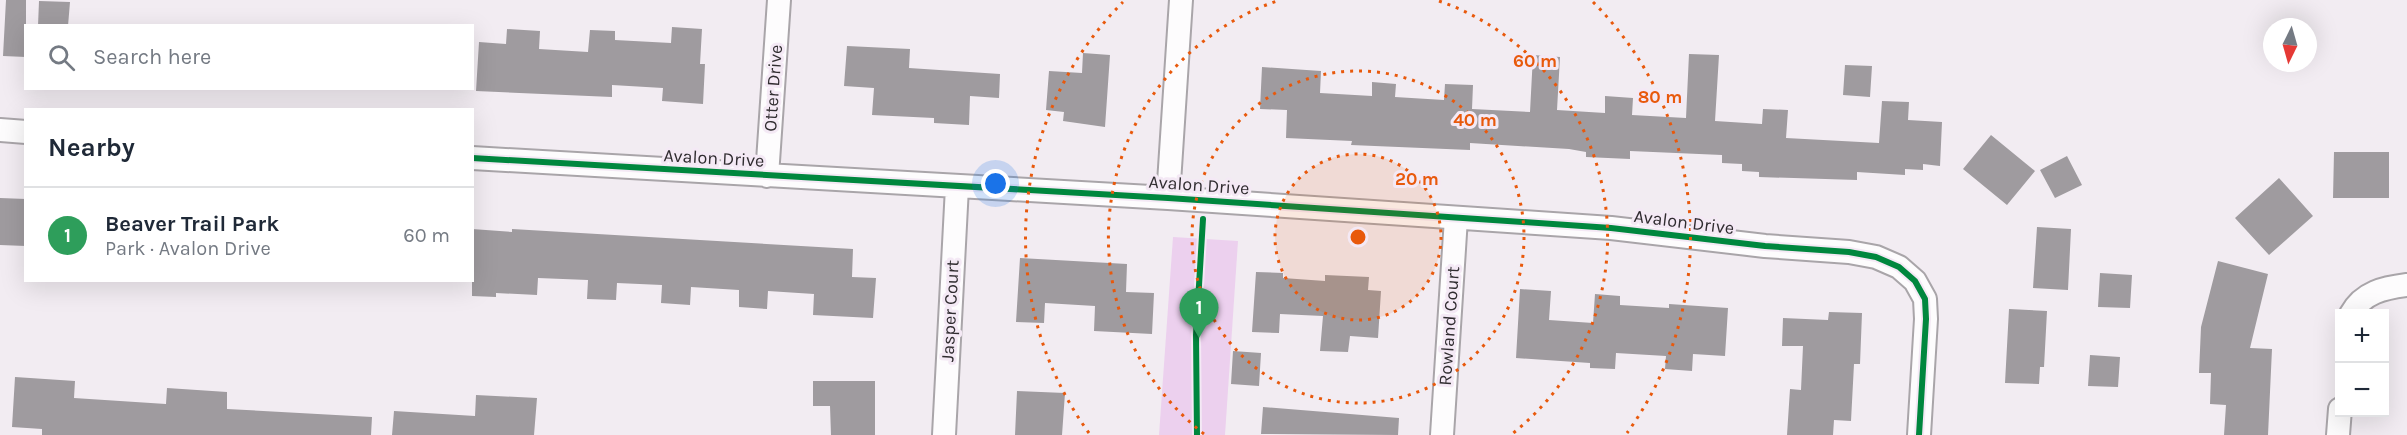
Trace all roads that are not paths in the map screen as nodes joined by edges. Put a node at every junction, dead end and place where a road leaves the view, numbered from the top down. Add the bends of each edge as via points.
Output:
1 (779, 0) edge
2 (1181, 0) edge
3 (0, 130) edge
4 (24, 132) edge
5 (474, 158) edge
6 (767, 176) junction
7 (957, 187) junction
8 (1168, 198) junction
9 (1456, 218) junction
10 (2407, 285) edge
11 (2355, 309) edge
12 (2339, 417) edge
13 (944, 435) edge
14 (1442, 435) edge
15 (1919, 435) edge
16 (2338, 435) edge

1 - 6 street, Otter Drive
2 - 8 street
3 - 4 street
5 - 6 street, Avalon Drive
6 - 7 street, Avalon Drive
7 - 8 street, Avalon Drive
7 - 13 street, Jasper Court
8 - 9 street, Avalon Drive
9 - 14 street, Rowland Court
9 - 15 street, Avalon Drive via 1611,228 1849,252 1899,267 1915,281 1925,299
10 - 11 street via 2367,295
12 - 16 street

